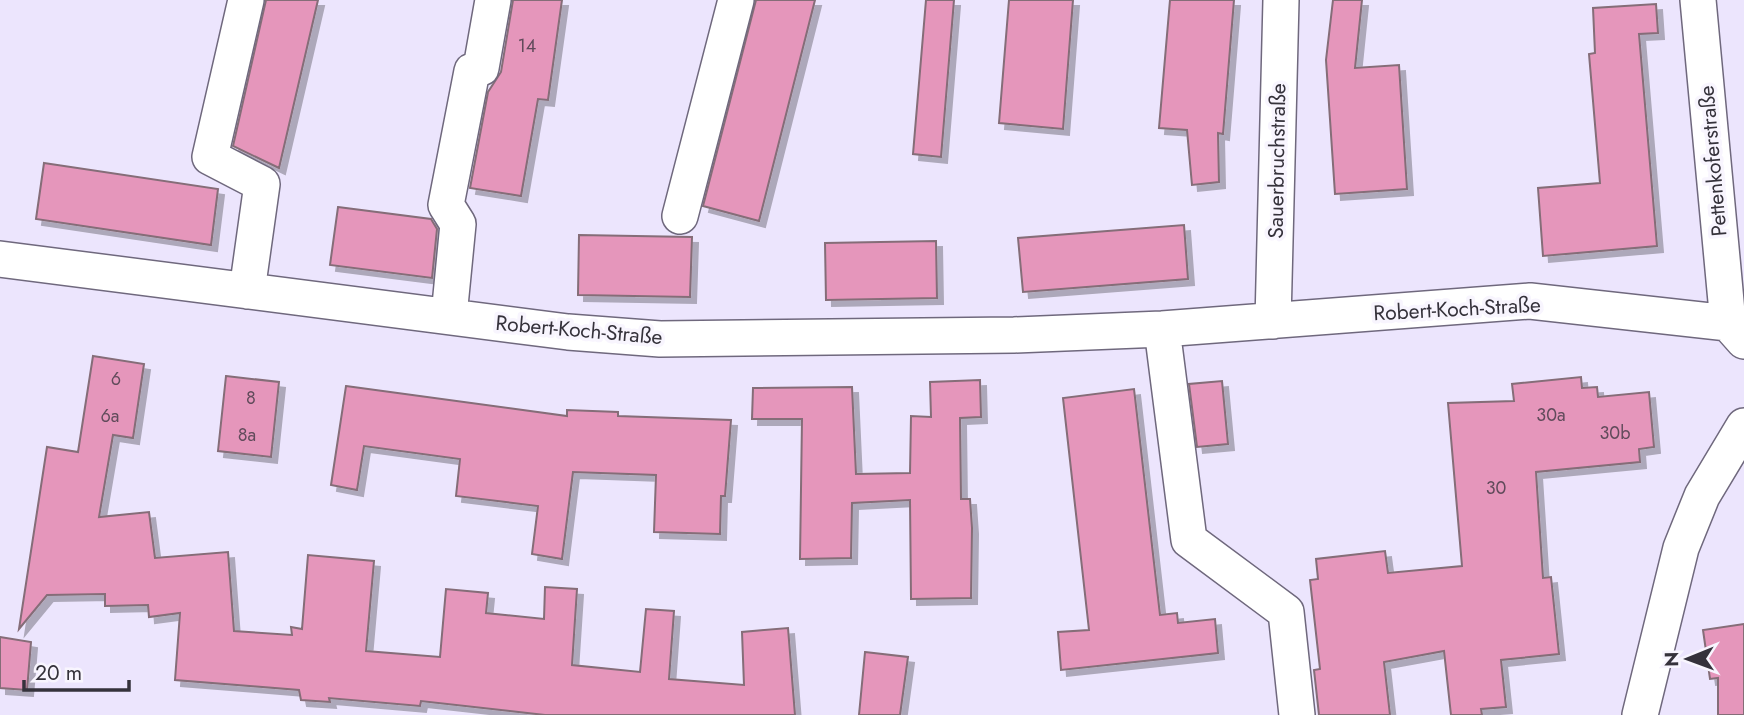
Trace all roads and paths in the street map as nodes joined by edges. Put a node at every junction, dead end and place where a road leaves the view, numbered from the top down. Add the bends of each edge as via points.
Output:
1 (246, 0) edge
2 (493, 0) edge
3 (736, 0) edge
4 (1281, 0) edge
5 (1698, 0) edge
6 (680, 216) dead end
7 (0, 259) edge
8 (247, 291) junction
9 (449, 316) junction
10 (1273, 321) junction
11 (1162, 329) junction
12 (1736, 332) edge
13 (1744, 426) edge
14 (1297, 715) edge
15 (1640, 715) edge

1 - 8 street via 210,157 262,184
2 - 9 street via 481,68 472,72 446,205 458,224
3 - 6 street
4 - 10 street, Sauerbruchstraße
5 - 12 street, Pettenkoferstraße
7 - 8 street, Robert-Koch-Straße
8 - 9 street, Robert-Koch-Straße
9 - 11 street, Robert-Koch-Straße via 660,339 902,339
10 - 11 street, Robert-Koch-Straße
10 - 12 street, Robert-Koch-Straße via 1530,301
11 - 14 street via 1189,540 1286,612
13 - 15 street via 1702,496 1681,548

